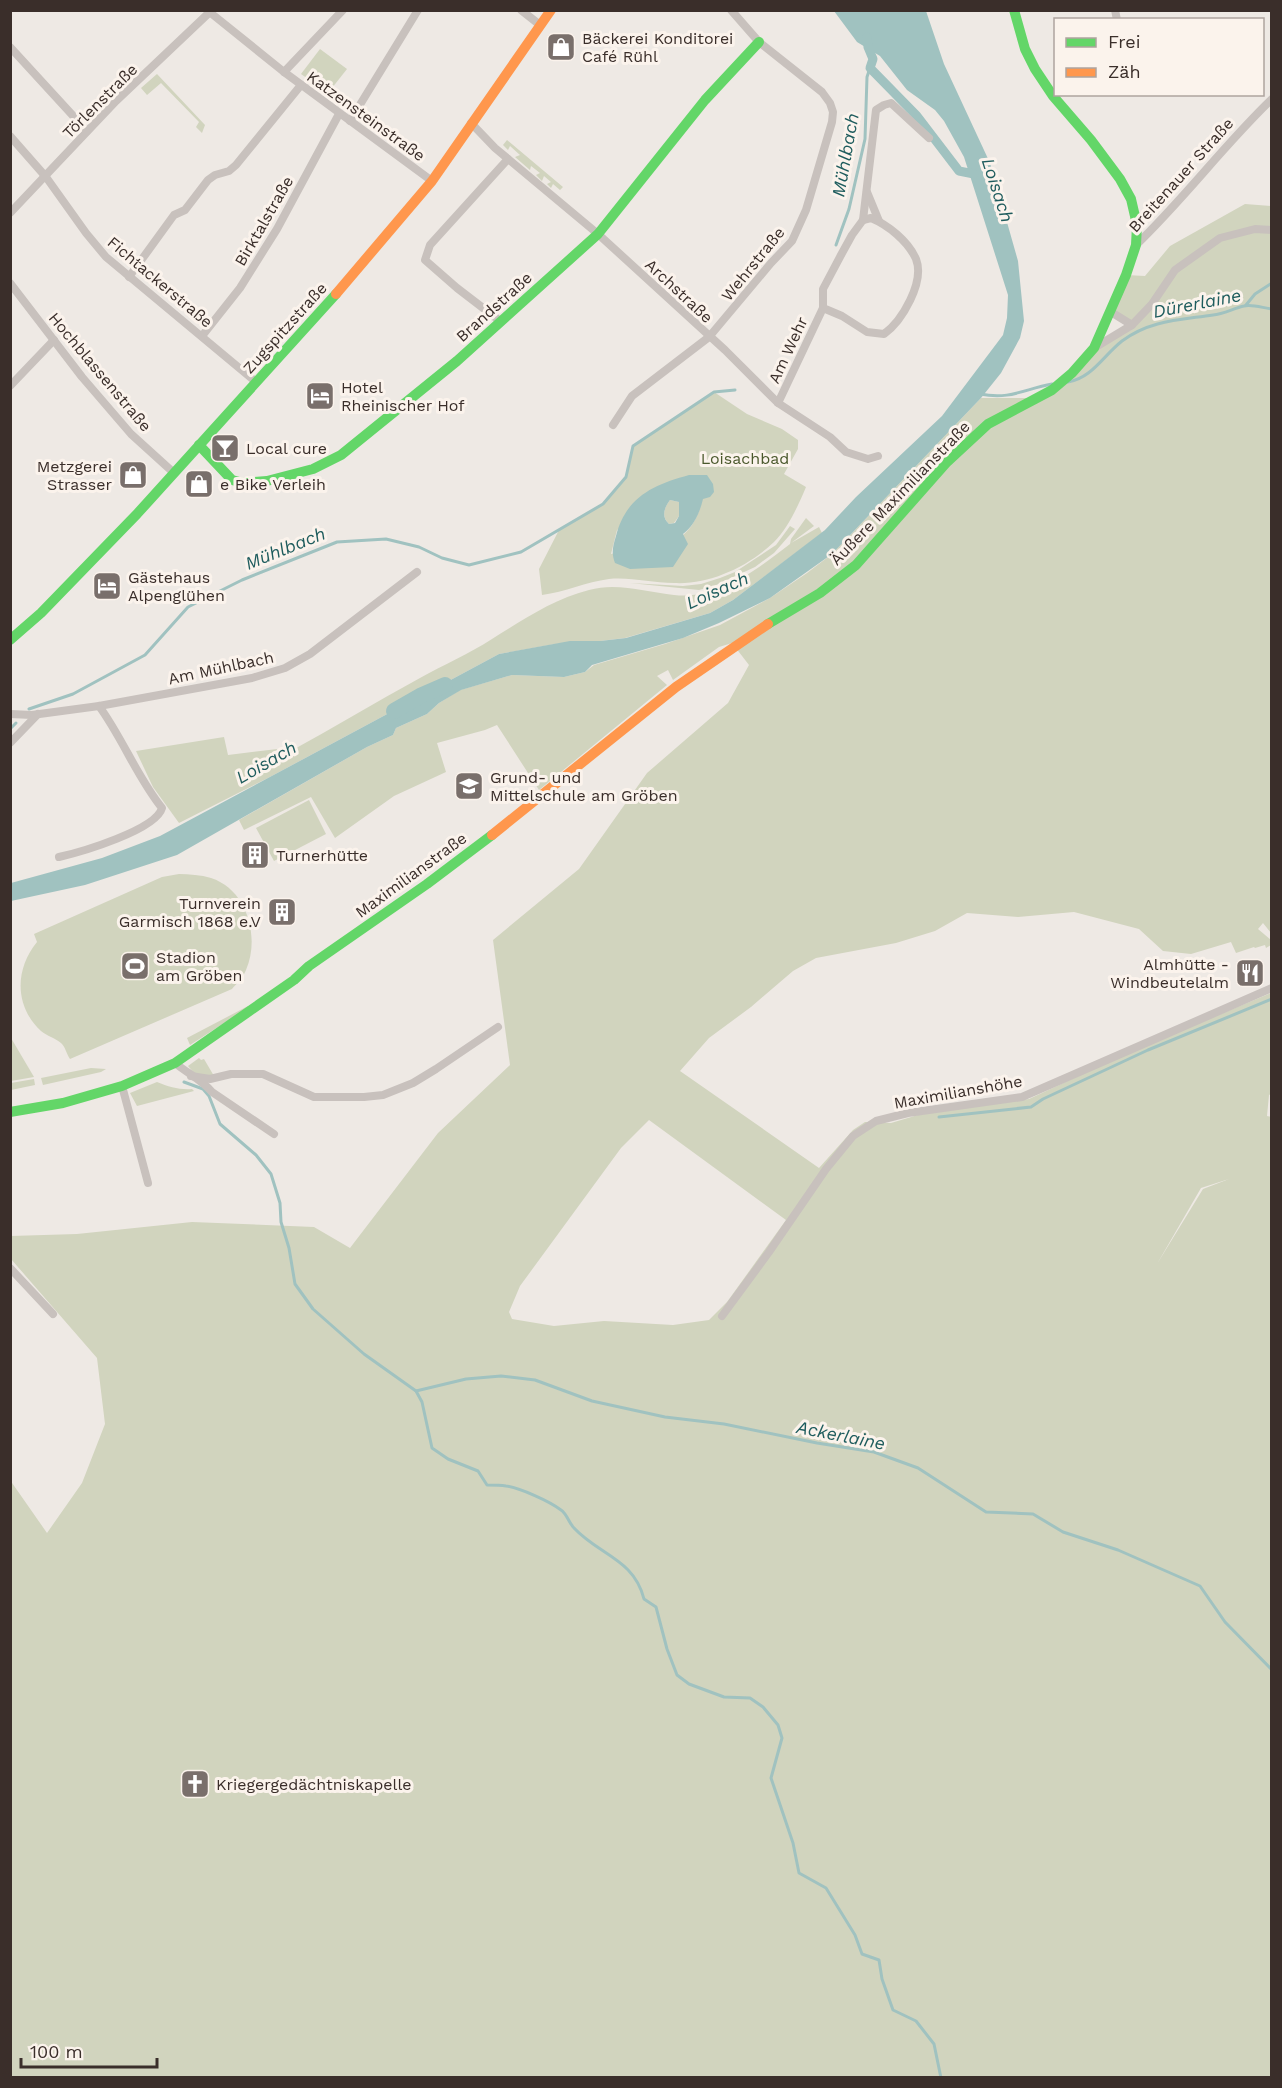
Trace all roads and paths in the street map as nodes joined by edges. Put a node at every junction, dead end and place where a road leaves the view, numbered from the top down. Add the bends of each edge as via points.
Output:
1 (418, 10) edge
2 (521, 10) edge
3 (551, 10) edge
4 (731, 10) edge
5 (1014, 10) edge
6 (210, 11) edge
7 (341, 11) edge
8 (540, 25) junction
9 (759, 42) junction
10 (10, 47) edge
11 (284, 72) junction
12 (301, 86) junction
13 (1272, 99) edge
14 (339, 114) junction
15 (350, 121) junction
16 (471, 123) junction
17 (87, 131) junction
18 (10, 136) edge
19 (929, 138) dead end
20 (508, 159) junction
21 (46, 177) junction
22 (432, 181) junction
23 (866, 191) junction
24 (10, 213) edge
25 (863, 220) junction
26 (879, 221) junction
27 (1272, 230) edge
28 (598, 234) junction
29 (1136, 245) junction
30 (129, 277) junction
31 (10, 283) edge
32 (823, 309) junction
33 (1112, 312) junction
34 (500, 321) junction
35 (1132, 325) junction
36 (202, 336) junction
37 (709, 337) junction
38 (54, 340) junction
39 (1094, 348) junction
40 (256, 382) junction
41 (10, 386) edge
42 (778, 402) junction
43 (613, 425) dead end
44 (199, 445) junction
45 (878, 456) dead end
46 (174, 473) junction
47 (417, 572) dead end
48 (10, 640) edge
49 (704, 666) joint
50 (99, 706) junction
51 (13, 714) edge
52 (35, 715) junction
53 (10, 743) edge
54 (59, 857) dead end
55 (1272, 988) edge
56 (498, 1027) dead end
57 (175, 1063) junction
58 (191, 1076) junction
59 (122, 1086) junction
60 (10, 1112) edge
61 (274, 1134) dead end
62 (148, 1183) dead end
63 (10, 1268) edge
64 (53, 1314) dead end
65 (722, 1316) dead end

1 - 15 street
2 - 8 street
3 - 8 street, Zugspitzstraße
4 - 9 street, Wehrstraße
5 - 29 street, Äußere Maximilianstraße via 1035,69 1104,157 1131,199 1137,225
6 - 11 street, Katzensteinstraße
6 - 17 street, Törlenstraße
7 - 11 street, Katzensteinstraße
8 - 16 street, Zugspitzstraße
9 - 28 street, Brandstraße via 705,100
9 - 37 street, Wehrstraße via 822,92 831,103 832,122 806,210 792,241
10 - 17 street
11 - 12 street, Katzensteinstraße
12 - 14 street, Katzensteinstraße
12 - 30 street via 236,165 208,180 185,210 174,215
13 - 29 street, Breitenauer Straße
14 - 15 street, Katzensteinstraße
14 - 36 street, Birktalstraße via 277,229 240,288
15 - 22 street, Katzensteinstraße
16 - 20 street, Archstraße
16 - 22 street, Zugspitzstraße
17 - 21 street, Törlenstraße
18 - 21 street, Fichtackerstraße
19 - 23 street, Am Wehr via 891,104 876,110
20 - 28 street, Archstraße
20 - 34 street via 430,246 425,260
21 - 24 street, Törlenstraße
21 - 30 street, Fichtackerstraße via 86,234
22 - 40 street, Zugspitzstraße
23 - 25 street, Am Wehr
23 - 26 street, Am Wehr
25 - 26 street
25 - 32 street, Am Wehr via 823,289
26 - 32 street, Am Wehr via 898,236 916,260 916,285 900,320 884,334 876,334
27 - 35 street via 1255,229 1220,238 1175,270
28 - 34 street, Brandstraße
28 - 37 street, Archstraße
29 - 33 street, Äußere Maximilianstraße
30 - 36 street, Fichtackerstraße
31 - 38 street, Hochblassenstraße
32 - 42 street, Am Wehr
33 - 35 street
33 - 39 street, Äußere Maximilianstraße
34 - 44 street, Brandstraße via 365,438 313,469 243,483 232,480
35 - 39 street
36 - 40 street, Fichtackerstraße
37 - 42 street, Archstraße
37 - 43 street, Wehrstraße via 632,396
38 - 41 street
38 - 46 street, Hochblassenstraße via 130,434
39 - 49 street, Äußere Maximilianstraße via 1052,390 988,424 947,462 856,565 820,593
40 - 44 street, Zugspitzstraße
42 - 45 street, Archstraße via 846,452 868,459
44 - 46 street, Zugspitzstraße
46 - 48 street, Zugspitzstraße via 41,613
47 - 50 street, Am Mühlbach via 310,654 285,668 252,678
49 - 57 street, Maximilianstraße via 427,884
50 - 52 street, Am Mühlbach
50 - 54 street via 162,808 161,814 120,837
51 - 52 street, Am Mühlbach
52 - 53 street
55 - 65 street, Maximilianshöhe via 1022,1097 876,1121 853,1136 826,1169
56 - 58 street via 436,1070 384,1095 314,1097 263,1074 231,1074 210,1079
57 - 58 street
57 - 59 street, Maximilianstraße
58 - 61 street
59 - 60 street, Maximilianstraße via 63,1103
59 - 62 street
63 - 64 street

